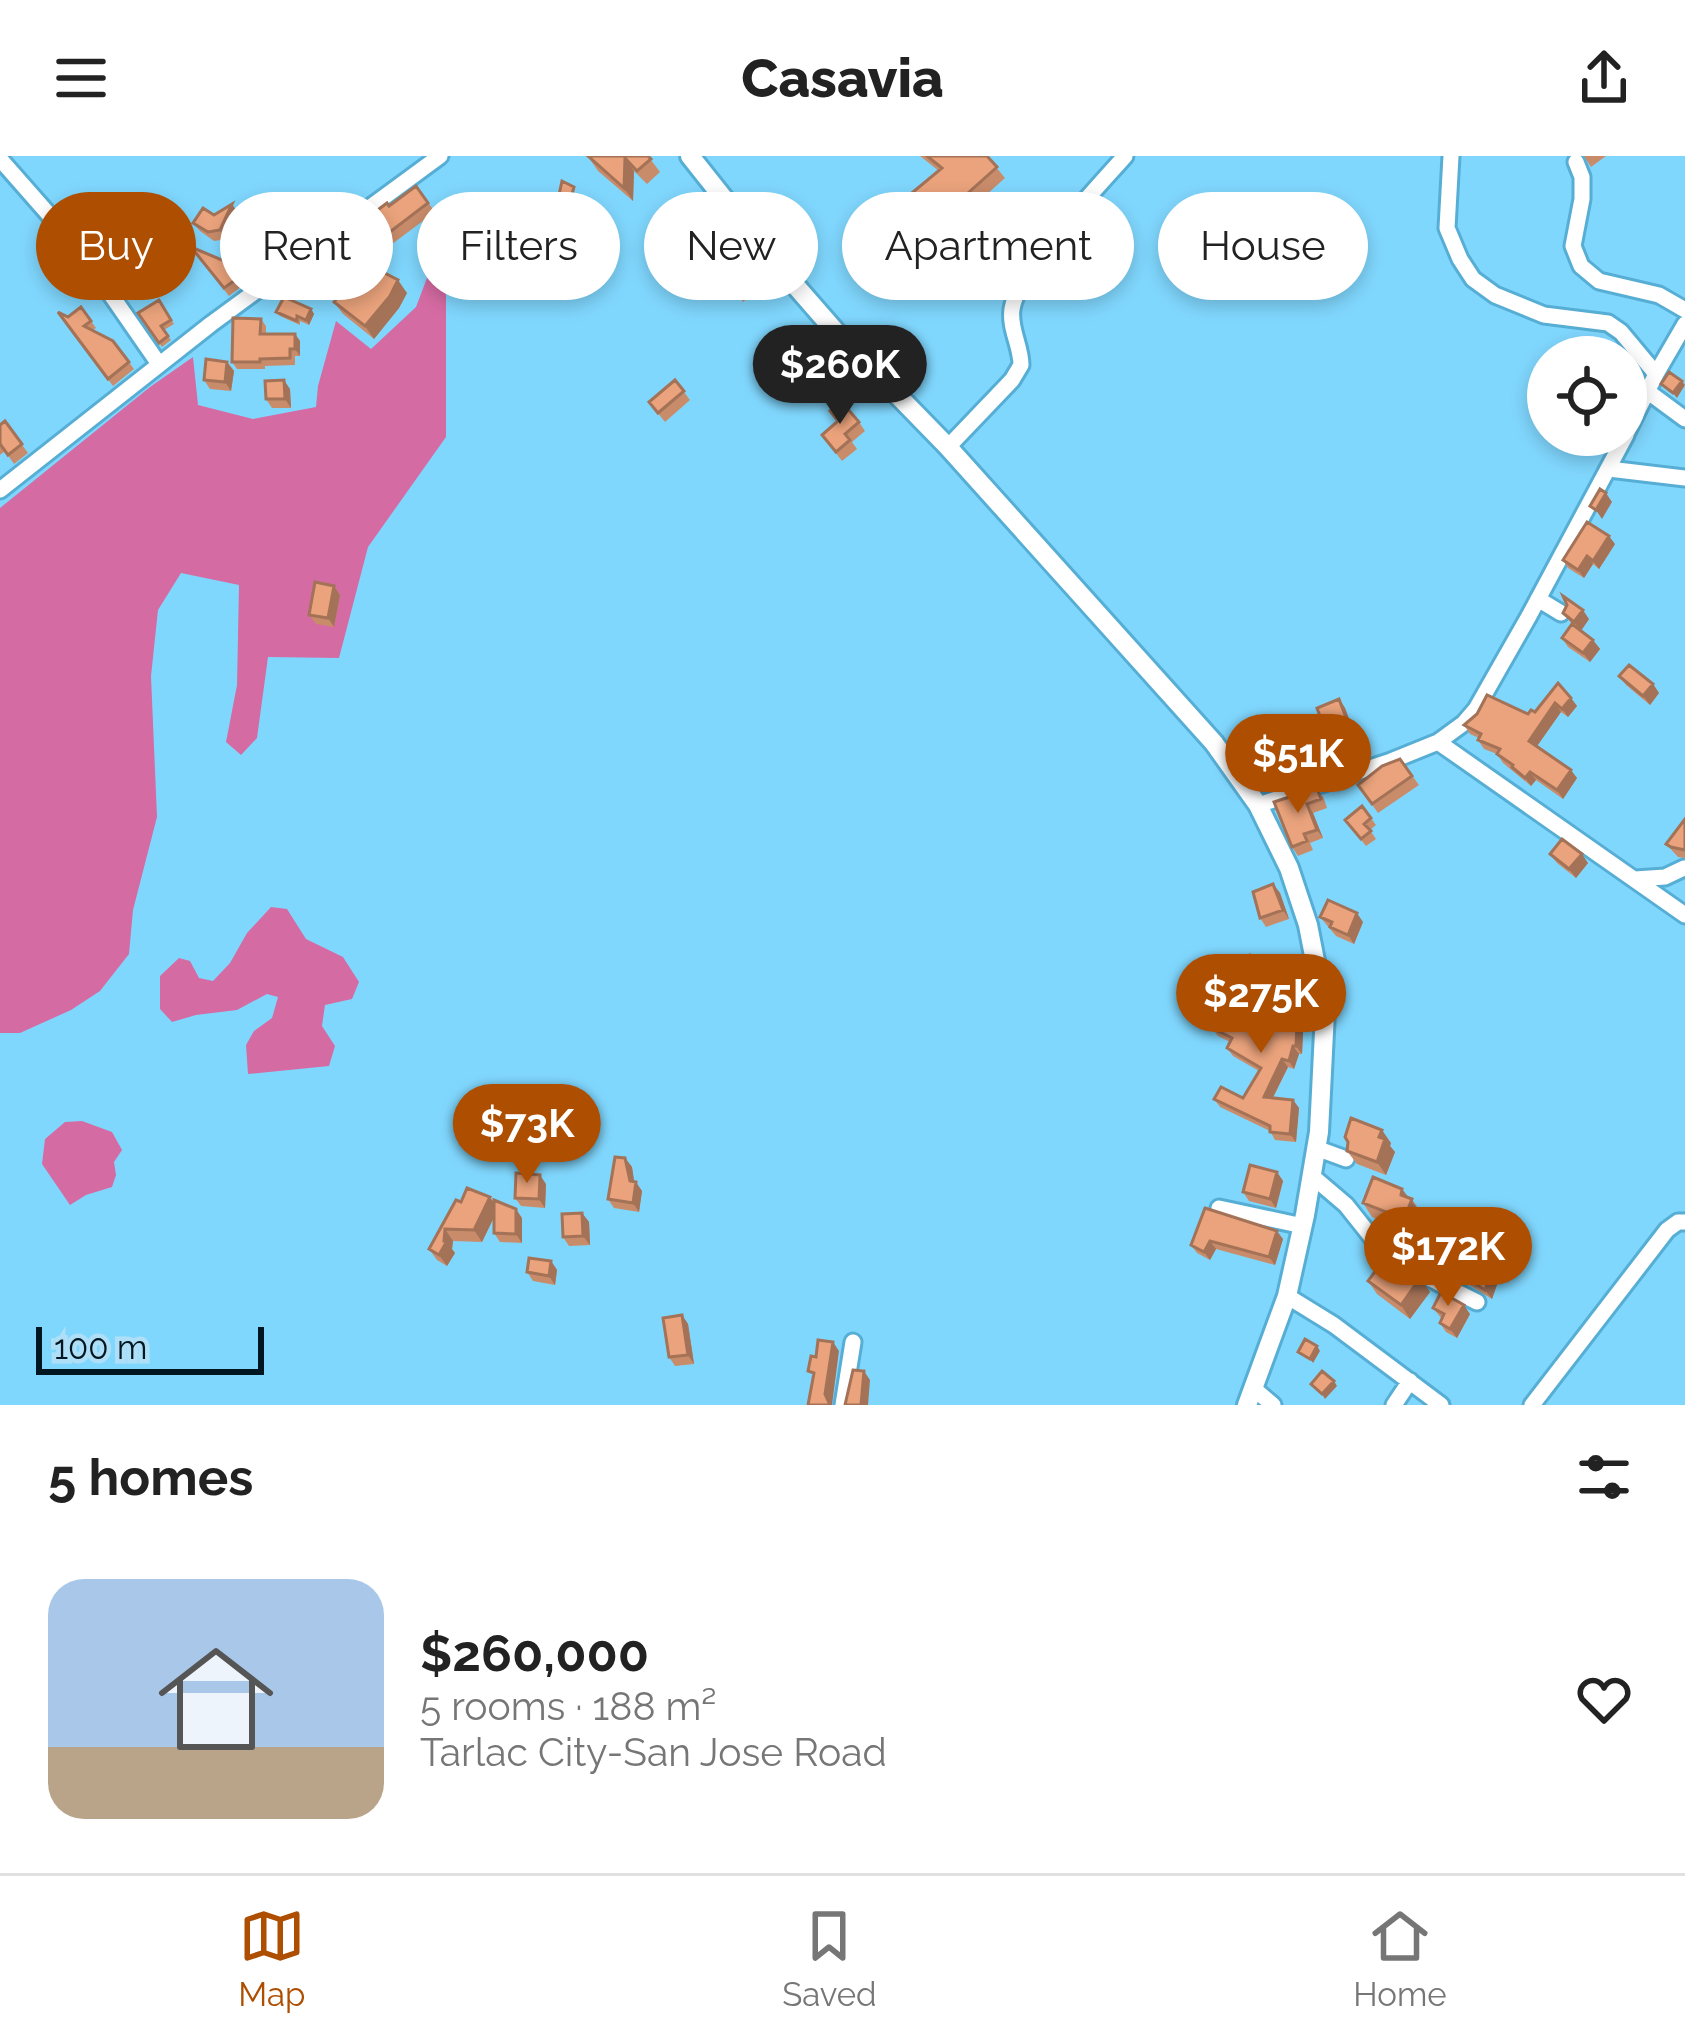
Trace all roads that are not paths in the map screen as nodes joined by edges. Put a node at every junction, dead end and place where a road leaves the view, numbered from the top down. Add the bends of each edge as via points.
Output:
1 (440, 156) edge
2 (690, 156) edge
3 (1124, 156) edge
4 (1451, 156) edge
5 (0, 159) edge
6 (1576, 162) dead end
7 (1685, 310) edge
8 (1685, 324) edge
9 (160, 364) junction
10 (1656, 374) junction
11 (1647, 391) joint
12 (1685, 418) edge
13 (948, 447) junction
14 (1616, 456) edge
15 (1609, 469) junction
16 (1685, 478) edge
17 (0, 490) edge
18 (1538, 599) junction
19 (1561, 613) edge
20 (1438, 742) junction
21 (1258, 805) junction
22 (1684, 868) edge
23 (1634, 878) junction
24 (1685, 915) edge
25 (1316, 1148) junction
26 (1346, 1159) edge
27 (1312, 1175) junction
28 (1219, 1208) edge
29 (1685, 1222) edge
30 (1303, 1226) junction
31 (1287, 1296) junction
32 (1477, 1302) dead end
33 (854, 1342) dead end
34 (1410, 1382) junction
35 (1250, 1397) edge
36 (843, 1405) edge
37 (1273, 1405) edge
38 (1394, 1405) edge
39 (1441, 1405) edge
40 (1532, 1405) edge

1 - 9 street
2 - 13 main road via 766,253
3 - 13 street via 1022,284 1011,312 1021,365
4 - 10 street via 1447,228 1473,279 1544,315 1608,323
5 - 9 street via 80,250
6 - 7 street via 1582,199 1573,246 1581,266 1599,281
8 - 10 street
9 - 17 street
10 - 11 street
11 - 12 street
13 - 21 main road via 1190,714
14 - 15 street
15 - 16 street
15 - 18 street
18 - 19 street
18 - 20 street via 1476,709
20 - 21 street
20 - 23 street
21 - 25 main road via 1300,896 1322,993
22 - 23 street
23 - 24 street
25 - 26 street
25 - 27 main road
27 - 30 main road
27 - 32 street via 1377,1244
28 - 30 street
29 - 40 street via 1667,1230
30 - 31 main road
31 - 34 street
31 - 35 main road
33 - 36 street
34 - 38 street
34 - 39 street
35 - 37 street

